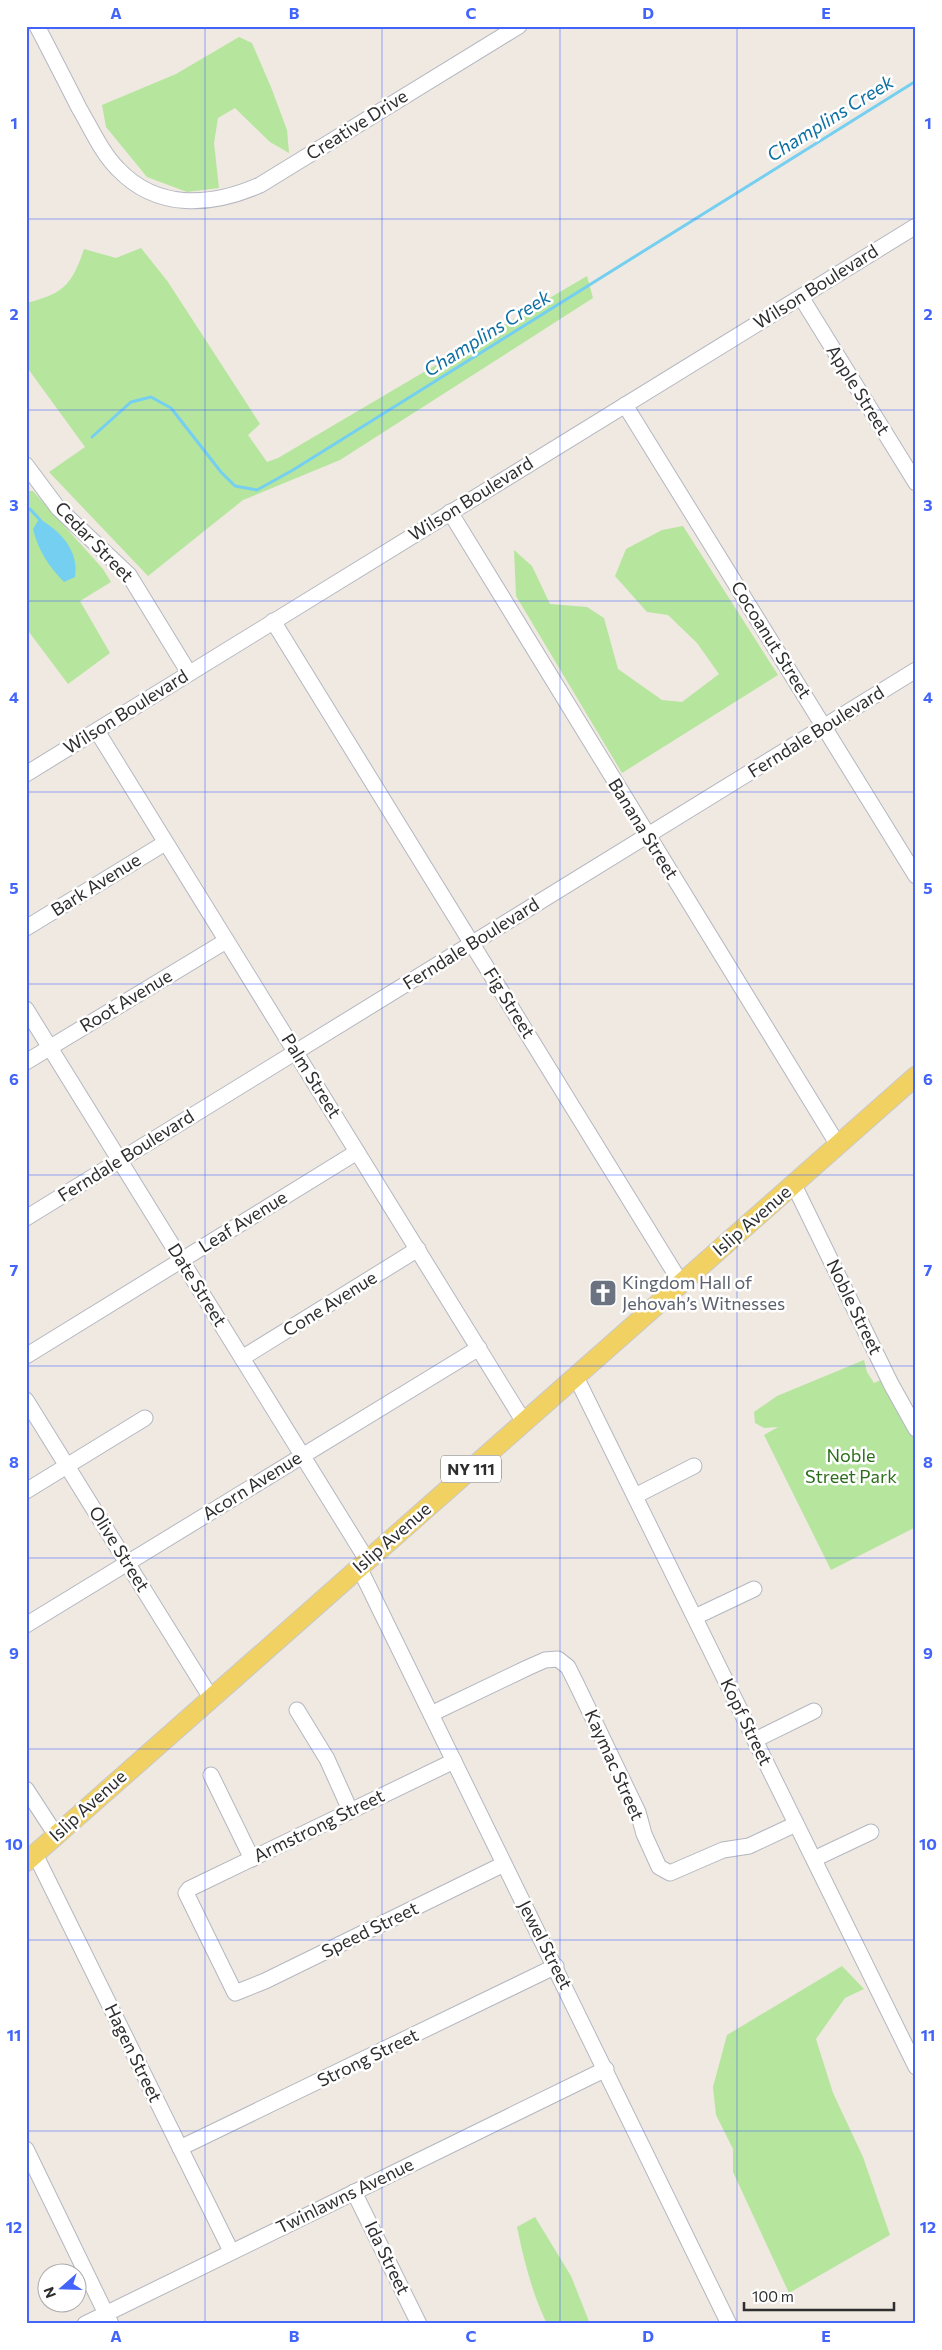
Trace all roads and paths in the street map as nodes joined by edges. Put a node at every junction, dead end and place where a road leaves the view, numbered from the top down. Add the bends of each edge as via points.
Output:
1 (36, 26) edge
2 (519, 26) edge
3 (916, 226) edge
4 (801, 297) junction
5 (625, 405) junction
6 (26, 465) edge
7 (916, 483) edge
8 (450, 512) junction
9 (273, 621) junction
10 (916, 670) edge
11 (189, 673) junction
12 (824, 727) junction
13 (97, 731) junction
14 (26, 774) edge
15 (647, 835) junction
16 (166, 843) junction
17 (916, 876) edge
18 (26, 928) edge
19 (226, 941) junction
20 (472, 943) junction
21 (26, 1009) edge
22 (50, 1047) junction
23 (296, 1052) junction
24 (26, 1062) edge
25 (916, 1076) edge
26 (838, 1145) junction
27 (357, 1152) junction
28 (119, 1160) junction
29 (794, 1185) junction
30 (26, 1218) edge
31 (418, 1250) junction
32 (181, 1260) junction
33 (681, 1282) junction
34 (478, 1348) junction
35 (26, 1356) edge
36 (242, 1358) junction
37 (576, 1376) junction
38 (26, 1400) edge
39 (145, 1418) dead end
40 (524, 1422) junction
41 (916, 1429) edge
42 (302, 1455) junction
43 (67, 1465) junction
44 (694, 1466) dead end
45 (26, 1490) edge
46 (635, 1496) junction
47 (127, 1563) junction
48 (363, 1564) junction
49 (754, 1588) dead end
50 (695, 1617) junction
51 (26, 1625) edge
52 (211, 1698) junction
53 (297, 1710) dead end
54 (814, 1711) dead end
55 (431, 1714) junction
56 (755, 1740) junction
57 (454, 1761) junction
58 (211, 1774) dead end
59 (26, 1789) edge
60 (350, 1810) junction
61 (796, 1824) junction
62 (871, 1832) dead end
63 (56, 1835) junction
64 (31, 1858) edge
65 (252, 1858) junction
66 (814, 1860) junction
67 (504, 1864) junction
68 (556, 1966) junction
69 (235, 1993) joint
70 (916, 2067) edge
71 (606, 2069) junction
72 (26, 2148) edge
73 (180, 2148) junction
74 (354, 2192) junction
75 (231, 2251) junction
76 (109, 2319) edge
77 (85, 2324) edge
78 (419, 2324) edge
79 (729, 2324) edge

1 - 2 street, Creative Drive via 97,141 118,170 143,188 188,202 235,196 260,184
3 - 4 street, Wilson Boulevard
4 - 5 street, Wilson Boulevard
4 - 7 street, Apple Street
5 - 8 street, Wilson Boulevard
5 - 12 street, Cocoanut Street
6 - 11 street, Cedar Street via 58,508 129,575
8 - 9 street, Wilson Boulevard
8 - 15 street, Banana Street
9 - 11 street, Wilson Boulevard
9 - 20 street, Fig Street
10 - 12 street, Ferndale Boulevard
11 - 13 street, Wilson Boulevard
12 - 15 street, Ferndale Boulevard
12 - 17 street, Cocoanut Street
13 - 14 street, Wilson Boulevard
13 - 16 street, Palm Street
15 - 20 street, Ferndale Boulevard
15 - 26 street, Banana Street
16 - 18 street, Bark Avenue
16 - 19 street, Palm Street
19 - 22 street, Root Avenue
19 - 23 street, Palm Street
20 - 23 street, Ferndale Boulevard
20 - 33 street, Fig Street
21 - 22 street, Date Street
22 - 24 street, Root Avenue
22 - 28 street, Date Street
23 - 27 street, Palm Street
23 - 28 street, Ferndale Boulevard
25 - 26 main road, Islip Avenue / NY 111
26 - 29 main road, Islip Avenue / NY 111
27 - 31 street, Palm Street
27 - 32 street, Leaf Avenue
28 - 30 street, Ferndale Boulevard
28 - 32 street, Date Street
29 - 33 main road, Islip Avenue / NY 111
29 - 41 street, Noble Street
31 - 34 street, Palm Street
31 - 36 street, Cone Avenue
32 - 35 street, Leaf Avenue
32 - 36 street, Date Street
33 - 37 main road, Islip Avenue / NY 111
34 - 40 street, Palm Street
34 - 42 street, Acorn Avenue
36 - 42 street, Date Street
37 - 40 main road, Islip Avenue / NY 111
37 - 46 street, Kopf Street
38 - 43 street, Olive Street
39 - 43 street
40 - 48 main road, Islip Avenue / NY 111
42 - 47 street, Acorn Avenue
42 - 48 street, Date Street
43 - 45 street
43 - 47 street, Olive Street
44 - 46 street
46 - 50 street, Kopf Street
47 - 51 street, Acorn Avenue
47 - 52 street, Olive Street
48 - 52 main road, Islip Avenue / NY 111
48 - 55 street, Jewel Street
49 - 50 street
50 - 56 street, Kopf Street
52 - 63 main road, Islip Avenue / NY 111
53 - 60 street via 327,1759
54 - 56 street
55 - 57 street, Jewel Street
55 - 61 street, Kaymac Street via 527,1668 558,1659 568,1667 580,1691 638,1812 659,1866 670,1873 723,1850 749,1846
56 - 61 street, Kopf Street
57 - 60 street, Armstrong Street
57 - 67 street, Jewel Street
58 - 65 street
59 - 63 street
60 - 65 street, Armstrong Street
61 - 66 street, Kopf Street
62 - 66 street
63 - 64 main road, Islip Avenue / NY 111
64 - 73 street, Hagen Street
65 - 69 street, Armstrong Street via 186,1893
66 - 70 street, Kopf Street
67 - 68 street, Jewel Street
67 - 69 street, Speed Street
68 - 71 street, Jewel Street
68 - 73 street, Strong Street
71 - 74 street, Twinlawns Avenue
71 - 79 street, Jewel Street
72 - 76 street
73 - 75 street, Hagen Street
74 - 75 street, Twinlawns Avenue
74 - 78 street, Ida Street
75 - 76 street, Twinlawns Avenue
76 - 77 street, Twinlawns Avenue

